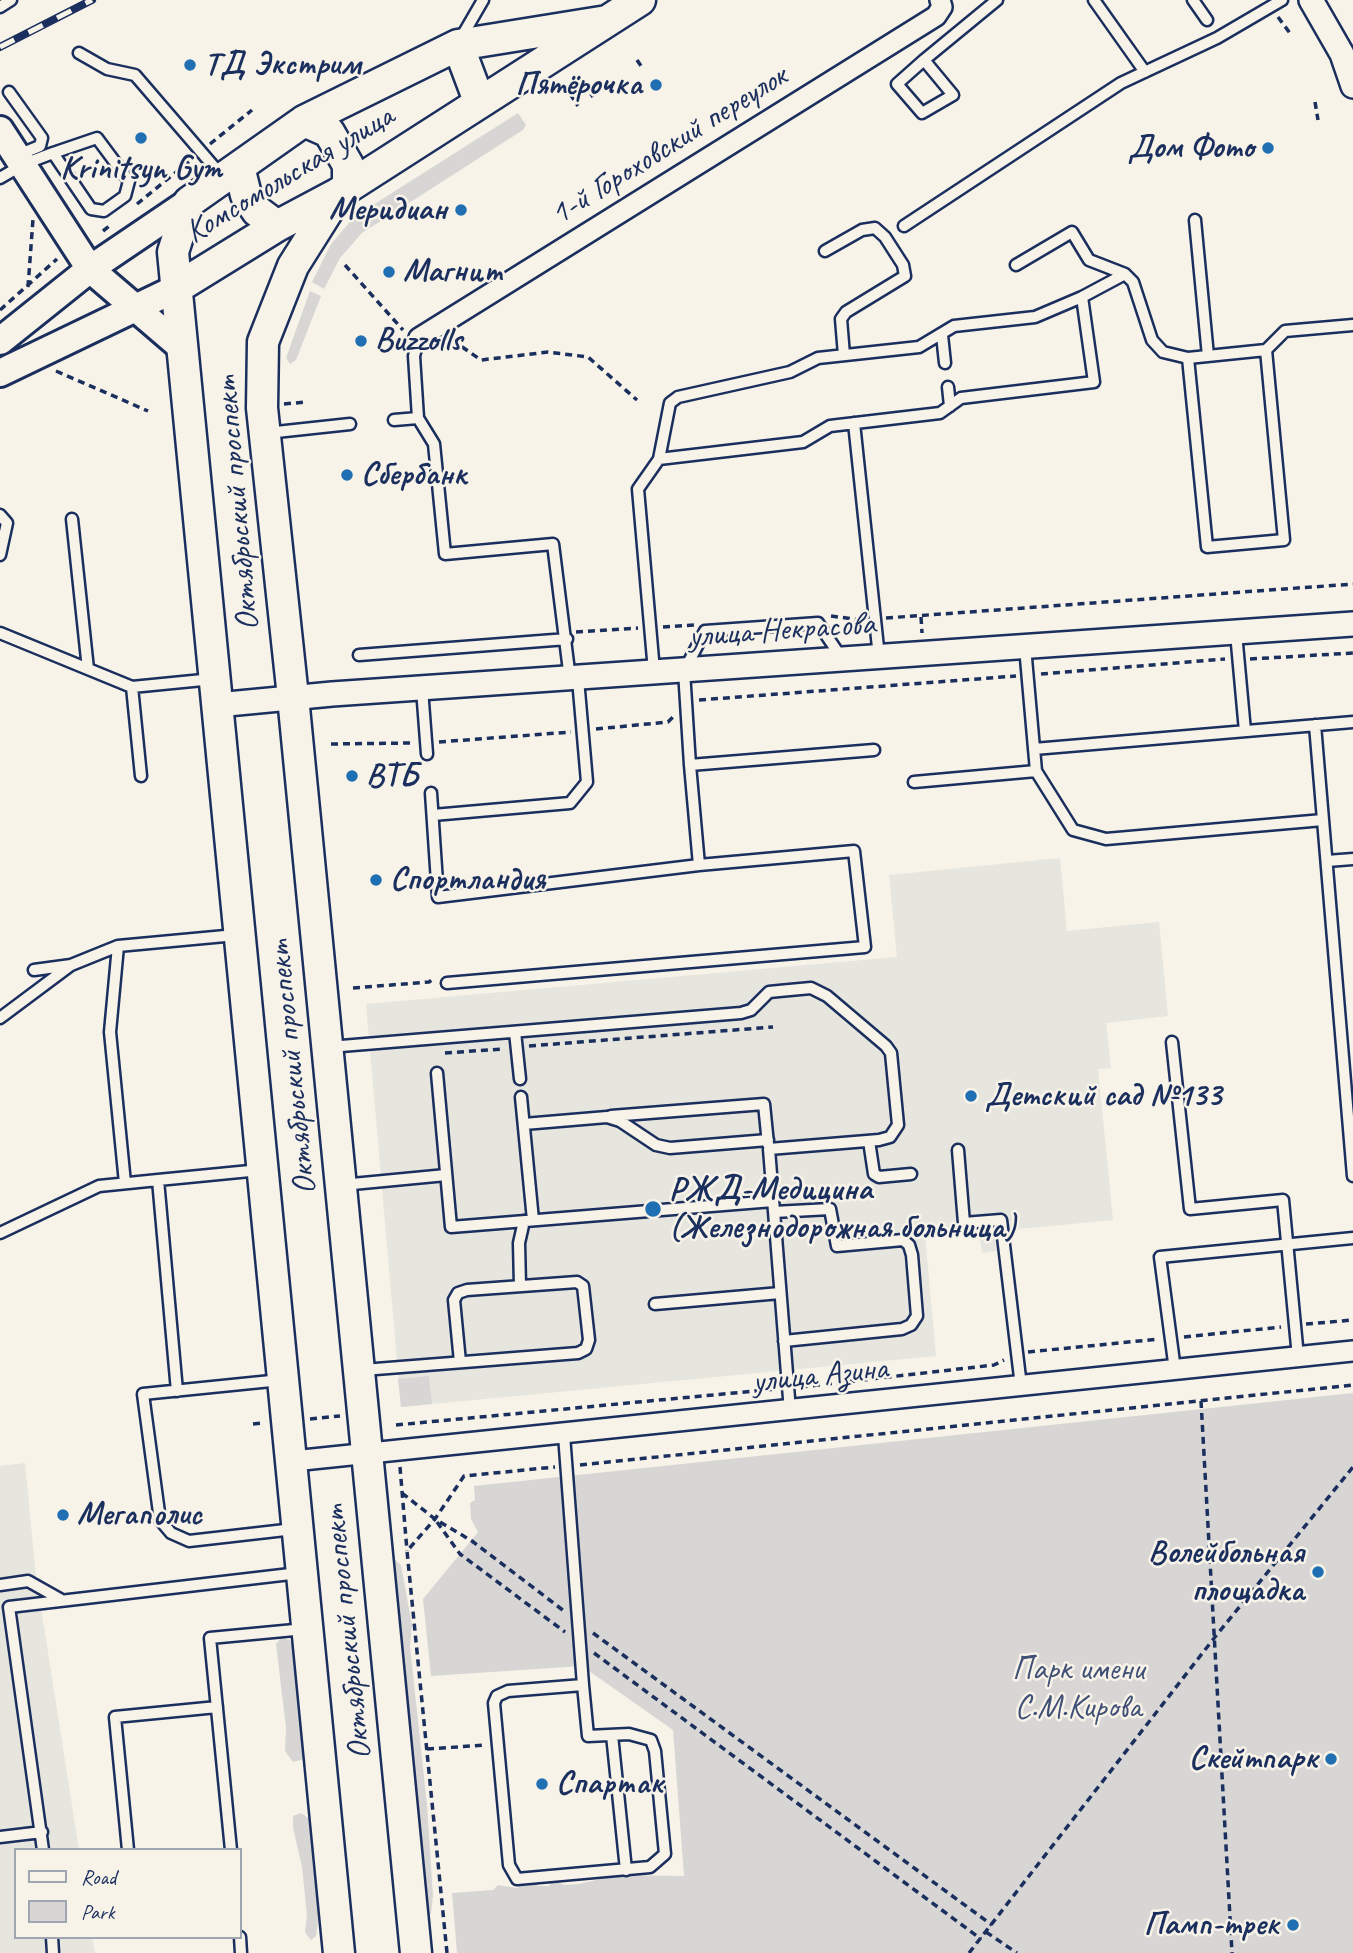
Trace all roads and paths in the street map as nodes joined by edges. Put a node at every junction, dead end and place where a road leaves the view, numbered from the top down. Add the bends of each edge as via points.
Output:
1 (11, 0) edge
2 (484, 0) edge
3 (640, 0) edge
4 (940, 0) edge
5 (997, 0) edge
6 (1094, 0) edge
7 (1193, 0) edge
8 (1282, 0) edge
9 (1311, 0) edge
10 (0, 7) edge
11 (1277, 16) dead end
12 (1207, 20) dead end
13 (607, 21) junction
14 (1292, 36) dead end
15 (458, 45) junction
16 (79, 53) dead end
17 (637, 60) dead end
18 (924, 60) junction
19 (641, 66) dead end
20 (1145, 72) junction
21 (584, 84) dead end
22 (1353, 86) edge
23 (9, 92) dead end
24 (570, 94) dead end
25 (593, 97) dead end
26 (479, 101) junction
27 (1315, 102) dead end
28 (578, 106) dead end
29 (252, 110) dead end
30 (1318, 120) dead end
31 (304, 121) junction
32 (0, 130) edge
33 (201, 151) junction
34 (53, 153) junction
35 (21, 160) junction
36 (231, 172) junction
37 (0, 178) edge
38 (343, 190) junction
39 (189, 202) junction
40 (134, 206) dead end
41 (33, 218) dead end
42 (1195, 220) dead end
43 (113, 222) dead end
44 (277, 226) junction
45 (904, 226) dead end
46 (103, 231) dead end
47 (825, 251) dead end
48 (58, 261) dead end
49 (345, 265) dead end
50 (1016, 265) dead end
51 (90, 268) junction
52 (1125, 274) junction
53 (28, 287) junction
54 (175, 289) junction
55 (1082, 297) junction
56 (134, 307) junction
57 (0, 310) edge
58 (1353, 325) edge
59 (419, 332) junction
60 (942, 335) junction
61 (0, 341) edge
62 (181, 347) junction
63 (1266, 350) junction
64 (844, 355) junction
65 (1208, 356) junction
66 (1188, 358) junction
67 (945, 363) dead end
68 (56, 371) dead end
69 (0, 373) edge
70 (948, 387) dead end
71 (637, 400) dead end
72 (306, 402) dead end
73 (284, 404) dead end
74 (950, 406) junction
75 (148, 411) dead end
76 (418, 418) junction
77 (394, 420) dead end
78 (854, 423) junction
79 (350, 424) dead end
80 (264, 433) junction
81 (659, 459) junction
82 (0, 515) edge
83 (72, 519) dead end
84 (0, 555) edge
85 (1353, 584) edge
86 (921, 617) junction
87 (885, 618) dead end
88 (1353, 624) edge
89 (677, 626) dead end
90 (649, 628) junction
91 (577, 633) dead end
92 (922, 633) dead end
93 (1236, 633) junction
94 (0, 634) edge
95 (567, 639) junction
96 (1025, 648) junction
97 (1353, 653) edge
98 (359, 655) dead end
99 (880, 658) junction
100 (1238, 659) junction
101 (843, 660) junction
102 (88, 669) junction
103 (684, 671) junction
104 (926, 671) dead end
105 (654, 673) junction
106 (1027, 675) junction
107 (574, 679) junction
108 (926, 682) junction
109 (132, 687) junction
110 (422, 688) junction
111 (215, 692) junction
112 (293, 697) junction
113 (686, 703) junction
114 (1353, 722) edge
115 (1315, 725) junction
116 (582, 731) junction
117 (1245, 731) junction
118 (331, 744) dead end
119 (427, 748) junction
120 (1034, 748) junction
121 (874, 750) dead end
122 (690, 765) junction
123 (1036, 771) junction
124 (141, 776) dead end
125 (914, 782) dead end
126 (431, 793) dead end
127 (433, 815) junction
128 (1323, 820) junction
129 (1353, 859) edge
130 (1327, 861) junction
131 (699, 865) junction
132 (240, 934) junction
133 (118, 946) junction
134 (71, 965) junction
135 (34, 970) dead end
136 (429, 982) dead end
137 (447, 983) dead end
138 (353, 988) dead end
139 (0, 1018) edge
140 (773, 1027) dead end
141 (515, 1032) junction
142 (1172, 1042) dead end
143 (328, 1047) junction
144 (517, 1047) junction
145 (435, 1052) dead end
146 (437, 1073) dead end
147 (520, 1079) dead end
148 (522, 1097) dead end
149 (607, 1117) junction
150 (524, 1124) junction
151 (869, 1141) junction
152 (768, 1145) junction
153 (958, 1150) dead end
154 (264, 1170) junction
155 (911, 1174) dead end
156 (446, 1175) junction
157 (1353, 1176) edge
158 (158, 1180) junction
159 (125, 1183) junction
160 (341, 1185) junction
161 (773, 1207) junction
162 (529, 1220) junction
163 (0, 1233) edge
164 (1353, 1238) edge
165 (1287, 1244) junction
166 (520, 1286) junction
167 (780, 1293) junction
168 (655, 1304) dead end
169 (784, 1341) junction
170 (1353, 1352) edge
171 (1017, 1353) junction
172 (1298, 1357) junction
173 (460, 1362) junction
174 (1175, 1370) junction
175 (359, 1371) junction
176 (285, 1380) junction
177 (1353, 1385) edge
178 (798, 1387) dead end
179 (1021, 1387) junction
180 (779, 1389) dead end
181 (177, 1391) junction
182 (1201, 1401) junction
183 (790, 1411) junction
184 (363, 1414) junction
185 (289, 1420) junction
186 (396, 1425) dead end
187 (564, 1435) junction
188 (367, 1454) junction
189 (293, 1461) junction
190 (564, 1466) junction
191 (400, 1467) dead end
192 (1353, 1467) edge
193 (402, 1493) junction
194 (435, 1520) junction
195 (300, 1529) junction
196 (407, 1551) junction
197 (303, 1572) junction
198 (0, 1584) edge
199 (60, 1599) junction
200 (579, 1622) junction
201 (309, 1629) junction
202 (1215, 1637) junction
203 (580, 1643) junction
204 (583, 1685) junction
205 (217, 1707) junction
206 (612, 1735) junction
207 (498, 1744) junction
208 (427, 1749) junction
209 (41, 1832) junction
210 (0, 1837) edge
211 (43, 1848) edge
212 (128, 1848) edge
213 (231, 1848) edge
214 (625, 1870) junction
215 (992, 1924) junction
216 (986, 1932) junction
217 (981, 1939) junction
218 (339, 1953) edge
219 (416, 1953) edge
220 (447, 1953) edge
221 (970, 1953) edge
222 (1017, 1953) edge
223 (1232, 1953) edge

1 - 10 lane
2 - 15 lane
3 - 13 main road, Комсомольская улица
4 - 59 street, 1-й Гороховский переулок via 942,7 936,16
5 - 18 lane
6 - 20 lane
7 - 12 lane
8 - 20 lane
9 - 22 street via 1332,34
11 - 14 path
13 - 15 main road, Комсомольская улица
13 - 26 main road, Комсомольская улица
15 - 26 main road
15 - 31 main road, Комсомольская улица
16 - 33 lane via 107,69 135,75
17 - 19 path
18 - 18 lane via 953,95 922,113 897,84
20 - 45 lane via 1121,83
21 - 25 path
23 - 35 lane via 42,138 40,146
24 - 28 path
26 - 38 main road, Комсомольская улица
27 - 30 path
29 - 33 path
31 - 36 main road, Комсомольская улица
31 - 38 main road via 329,132 348,165
32 - 35 main road
33 - 36 lane
33 - 40 path
34 - 34 lane via 97,138 129,181 125,196 104,211 90,209
34 - 35 lane
35 - 37 lane
35 - 51 main road
36 - 39 main road, Комсомольская улица
36 - 44 main road via 257,211
38 - 44 main road, Комсомольская улица
38 - 80 main road, Октябрьский проспект via 293,266 263,342
39 - 51 main road, Комсомольская улица
39 - 54 main road, Октябрьский проспект via 173,252
41 - 53 path
42 - 65 lane
43 - 46 path
44 - 54 main road, Комсомольская улица
47 - 64 lane via 862,230 875,228 903,265 905,276 841,319
48 - 53 path
49 - 59 path
50 - 52 lane via 1072,232 1089,260
51 - 56 main road
51 - 61 main road, Комсомольская улица
52 - 55 lane
52 - 66 lane via 1133,282 1152,340 1163,352
53 - 57 path
54 - 56 main road, Комсомольская улица
54 - 62 main road, Октябрьский проспект
55 - 60 lane via 1035,317 954,326
55 - 74 lane via 1094,382 961,398
56 - 62 main road
56 - 69 main road, Комсомольская улица
58 - 63 lane via 1285,331
59 - 71 path via 481,360 548,352 588,357
59 - 76 lane via 414,356
60 - 64 lane via 919,347
60 - 67 lane
62 - 111 main road, Октябрьский проспект
63 - 65 lane
63 - 66 lane via 1284,540 1206,547
64 - 81 lane via 678,397 670,403
65 - 66 lane
68 - 75 path
70 - 74 lane
72 - 73 path
74 - 78 lane via 940,412
76 - 77 lane
76 - 95 lane via 434,444 445,554 553,544
78 - 81 lane via 830,426 803,442
78 - 99 lane
79 - 80 lane
80 - 112 main road, Октябрьский проспект
81 - 90 lane via 638,489
82 - 84 lane via 7,523
83 - 102 lane
85 - 86 path
86 - 87 path
86 - 92 path
88 - 93 street, улица Некрасова
89 - 90 path
90 - 91 path
90 - 105 lane
93 - 96 street, улица Некрасова
93 - 100 lane
94 - 102 lane
95 - 98 lane
95 - 107 lane
96 - 99 street, улица Некрасова
96 - 106 lane
97 - 100 path
99 - 101 street, улица Некрасова
100 - 106 path
100 - 117 lane
101 - 103 street, улица Некрасова
101 - 103 lane via 818,623 705,631
102 - 109 lane
103 - 105 street, улица Некрасова
103 - 113 lane
104 - 108 path
105 - 107 street, улица Некрасова
106 - 108 path
106 - 120 lane
107 - 110 street, улица Некрасова
107 - 116 lane
108 - 113 path
109 - 111 lane
109 - 124 lane
110 - 112 street, улица Некрасова
110 - 119 lane
111 - 112 street, улица Некрасова
111 - 132 main road, Октябрьский проспект
112 - 143 main road, Октябрьский проспект
113 - 116 path via 668,722
113 - 122 lane
114 - 115 lane
115 - 117 lane
115 - 128 lane
116 - 119 path
116 - 127 lane via 587,782 570,803
117 - 120 lane
118 - 119 path
120 - 123 lane
121 - 122 lane
122 - 131 lane
123 - 125 lane
123 - 128 lane via 1073,830 1105,839
126 - 127 lane
127 - 131 lane via 438,897
128 - 130 lane
129 - 130 lane
130 - 157 lane
131 - 137 lane via 854,851 864,947
132 - 133 lane
132 - 154 main road, Октябрьский проспект
133 - 134 lane
133 - 159 lane via 110,1032
134 - 135 lane
134 - 139 lane
136 - 138 path
140 - 144 path
141 - 143 lane
141 - 144 lane
141 - 151 lane via 741,1013 751,1010 769,992 811,988 827,996 891,1053 898,1125 890,1137
142 - 165 lane via 1190,1209 1283,1200
143 - 160 main road, Октябрьский проспект
144 - 145 path
144 - 147 lane
146 - 156 lane
148 - 150 lane
149 - 150 lane
149 - 152 lane via 670,1148
149 - 152 lane via 764,1104
150 - 162 lane
151 - 152 lane
151 - 155 lane via 874,1174
152 - 161 lane
153 - 171 lane via 964,1223 1001,1220
154 - 158 lane
154 - 176 main road, Октябрьский проспект
156 - 160 lane
156 - 162 lane via 451,1227
158 - 159 lane
158 - 181 lane
159 - 163 lane via 99,1186
160 - 175 main road, Октябрьский проспект
161 - 162 lane
161 - 167 lane
161 - 169 lane via 830,1209 836,1246 903,1240 912,1255 917,1316 911,1325
162 - 166 lane via 519,1243
164 - 165 lane
165 - 172 lane
165 - 174 lane via 1160,1257
166 - 173 lane via 458,1293 454,1300
166 - 173 lane via 577,1282 583,1286 586,1349
167 - 168 lane
167 - 169 lane
169 - 183 lane
170 - 172 street, улица Азина
171 - 178 path via 994,1365
171 - 179 lane
172 - 174 street, улица Азина
173 - 175 lane
174 - 179 street, улица Азина
175 - 184 main road, Октябрьский проспект
176 - 181 lane
176 - 185 main road, Октябрьский проспект
177 - 182 path
179 - 183 street, улица Азина
180 - 186 path
181 - 195 lane via 143,1394 160,1520 171,1533 189,1541
182 - 190 path
182 - 202 path
183 - 187 street, улица Азина
184 - 185 path
184 - 188 main road, Октябрьский проспект
185 - 189 main road, Октябрьский проспект
187 - 188 street, улица Азина
187 - 190 lane
188 - 189 street, улица Азина
188 - 219 main road, Октябрьский проспект
189 - 195 main road, Октябрьский проспект
190 - 194 path via 464,1476
190 - 200 lane
191 - 193 path
192 - 202 path
193 - 194 path
193 - 196 path
194 - 196 path
194 - 200 path via 472,1541
194 - 203 path via 460,1554
195 - 197 main road, Октябрьский проспект
196 - 208 path
197 - 199 lane
197 - 201 main road, Октябрьский проспект
198 - 199 lane via 27,1581
199 - 209 lane via 9,1606
200 - 203 lane
200 - 215 path
201 - 205 lane via 210,1638
201 - 218 main road, Октябрьский проспект
202 - 215 path
202 - 223 path
203 - 204 lane
203 - 217 path
204 - 206 lane via 588,1736
204 - 207 lane via 508,1691 497,1696
205 - 212 lane via 115,1717
205 - 213 lane
206 - 214 lane
206 - 214 lane via 651,1740 664,1838 665,1854 658,1862
207 - 208 path
207 - 214 lane via 509,1865 517,1879
208 - 220 path
209 - 210 lane
209 - 211 lane
215 - 216 path
216 - 217 path
216 - 222 path
217 - 221 path

